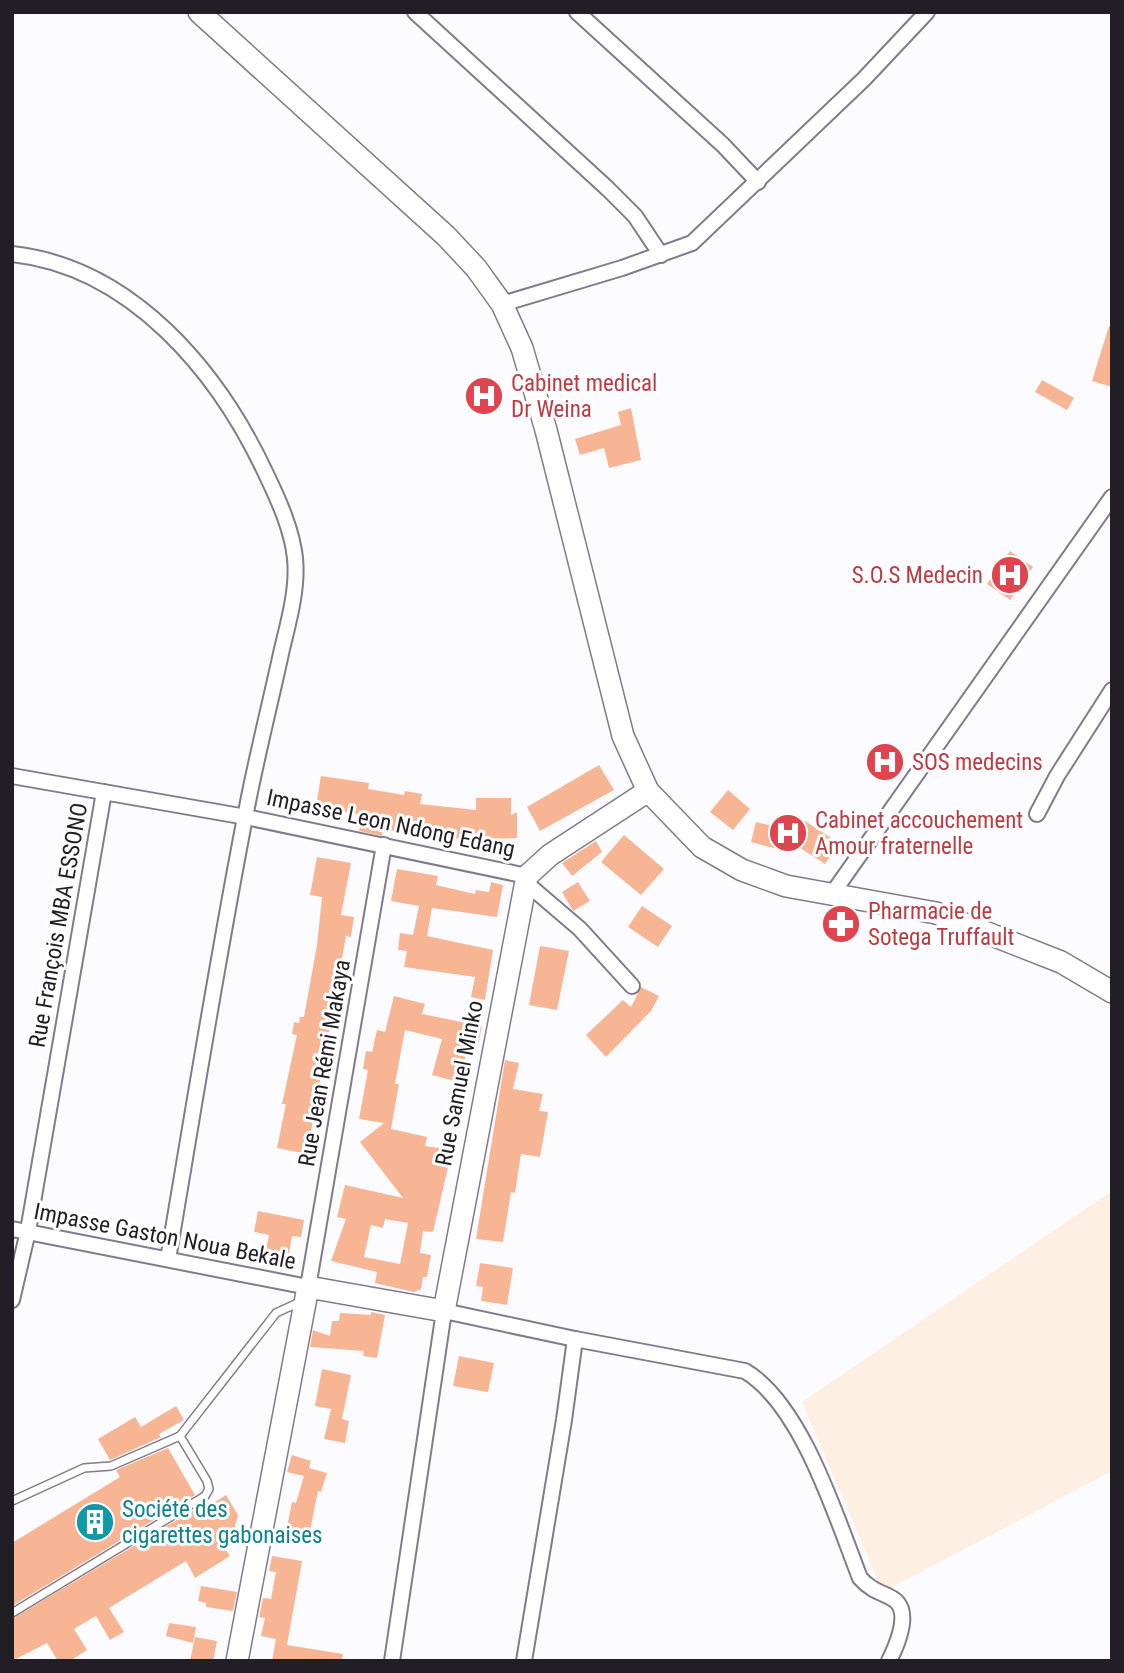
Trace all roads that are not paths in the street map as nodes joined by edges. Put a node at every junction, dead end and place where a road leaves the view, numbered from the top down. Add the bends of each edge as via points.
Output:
1 (199, 12) edge
2 (415, 12) edge
3 (577, 12) edge
4 (928, 12) edge
5 (758, 183) junction
6 (12, 254) edge
7 (661, 255) junction
8 (502, 303) junction
9 (1112, 497) edge
10 (1112, 690) edge
11 (12, 776) edge
12 (648, 791) junction
13 (104, 792) junction
14 (1037, 814) dead end
15 (246, 817) junction
16 (384, 845) junction
17 (526, 879) junction
18 (832, 894) junction
19 (632, 986) dead end
20 (1112, 992) edge
21 (12, 1229) edge
22 (27, 1231) junction
23 (168, 1259) junction
24 (307, 1293) junction
25 (12, 1300) edge
26 (443, 1311) junction
27 (575, 1339) junction
28 (180, 1436) junction
29 (12, 1501) edge
30 (12, 1613) edge
31 (237, 1661) edge
32 (392, 1661) edge
33 (524, 1661) edge
34 (888, 1661) edge

1 - 8 main road via 446,236
2 - 7 street via 608,189 635,216
3 - 5 street via 723,145
4 - 5 street
5 - 7 street via 692,243
6 - 15 street via 56,260 85,272 169,333 240,422 274,491 295,558 294,590
7 - 8 street
8 - 12 main road via 533,381 623,736
9 - 18 street
10 - 14 street
11 - 13 street, Impasse Leon Ndong Edang
12 - 17 main road via 550,855
12 - 18 main road via 688,833 728,864 786,886
13 - 15 street, Impasse Leon Ndong Edang
13 - 22 street, Rue François MBA ESSONO
15 - 16 street, Impasse Leon Ndong Edang
15 - 23 street
16 - 17 street, Impasse Leon Ndong Edang
16 - 24 street, Rue Jean Rémi Makaya
17 - 19 street
17 - 26 main road, Rue Samuel Minko
18 - 20 main road via 901,904 973,926 1062,962
21 - 22 street, Impasse Gaston Noua Bekale
22 - 23 street, Impasse Gaston Noua Bekale
22 - 25 street, Rue François MBA ESSONO
23 - 24 street, Impasse Gaston Noua Bekale
24 - 26 main road
24 - 28 lane via 276,1313
24 - 31 main road
26 - 27 street
26 - 32 street
27 - 33 street
27 - 34 street via 745,1371 761,1380 776,1396 819,1473 860,1578 871,1590 897,1602 900,1634
28 - 29 lane via 111,1466 85,1468
28 - 30 lane via 208,1481 205,1496

